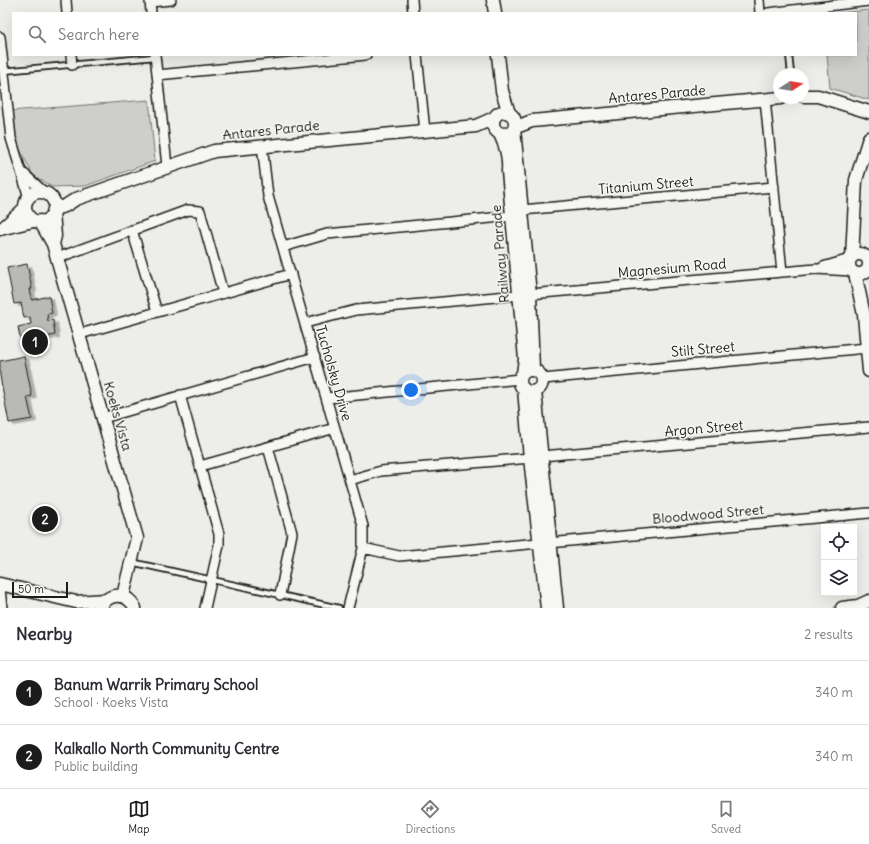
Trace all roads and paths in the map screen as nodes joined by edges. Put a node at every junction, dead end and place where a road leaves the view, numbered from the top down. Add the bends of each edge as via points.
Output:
1 (66, 0) edge
2 (171, 0) edge
3 (412, 0) edge
4 (494, 0) edge
5 (759, 0) edge
6 (150, 1) edge
7 (869, 1) edge
8 (838, 2) edge
9 (785, 11) edge
10 (67, 12) edge
11 (151, 12) edge
12 (414, 12) edge
13 (495, 12) edge
14 (760, 12) edge
15 (0, 37) edge
16 (71, 56) edge
17 (155, 56) edge
18 (356, 56) edge
19 (417, 56) edge
20 (498, 56) edge
21 (789, 56) edge
22 (72, 65) junction
23 (790, 68) edge
24 (3, 71) junction
25 (157, 75) junction
26 (502, 91) junction
27 (809, 96) edge
28 (773, 98) edge
29 (765, 99) junction
30 (869, 112) edge
31 (509, 113) junction
32 (495, 116) junction
33 (536, 120) junction
34 (476, 126) junction
35 (514, 129) junction
36 (425, 131) junction
37 (498, 133) junction
38 (869, 138) edge
39 (262, 145) junction
40 (167, 166) junction
41 (22, 172) junction
42 (774, 187) junction
43 (48, 195) junction
44 (76, 199) junction
45 (27, 203) junction
46 (54, 211) junction
47 (517, 213) junction
48 (36, 221) junction
49 (2, 228) edge
50 (132, 230) junction
51 (53, 244) junction
52 (283, 247) junction
53 (57, 258) junction
54 (861, 264) edge
55 (782, 272) junction
56 (291, 274) junction
57 (223, 294) junction
58 (524, 294) junction
59 (156, 312) junction
60 (305, 324) junction
61 (80, 334) junction
62 (867, 348) junction
63 (315, 357) junction
64 (869, 371) edge
65 (543, 379) joint
66 (527, 380) junction
67 (180, 395) junction
68 (327, 398) junction
69 (103, 418) junction
70 (869, 427) edge
71 (335, 428) junction
72 (268, 447) junction
73 (542, 456) junction
74 (530, 458) junction
75 (200, 466) junction
76 (350, 480) junction
77 (869, 513) edge
78 (544, 543) junction
79 (363, 548) junction
80 (131, 562) junction
81 (211, 578) junction
82 (0, 584) edge
83 (0, 589) edge
84 (280, 595) junction
85 (123, 596) junction
86 (869, 600) edge
87 (103, 604) edge
88 (81, 605) edge
89 (2, 608) edge
90 (135, 608) edge
91 (205, 608) edge
92 (338, 608) edge
93 (348, 608) edge
94 (547, 608) edge
95 (557, 608) edge
96 (849, 608) edge

1 - 10 street
2 - 6 street
3 - 12 street
4 - 13 street
5 - 14 street
6 - 11 street
7 - 8 street
8 - 9 street
15 - 24 street
16 - 22 street
17 - 22 lane
17 - 25 street
18 - 25 street
19 - 36 street
20 - 26 street
21 - 23 lane
22 - 24 lane
24 - 41 street via 11,138
25 - 40 street
26 - 31 street
26 - 32 street
27 - 30 street via 818,96
28 - 29 street, Antares Parade
29 - 33 street, Antares Parade
29 - 42 street
31 - 32 street via 502,112
31 - 33 street, Antares Parade
31 - 35 street via 515,122
32 - 34 street, Antares Parade
32 - 37 street via 493,125
33 - 35 street, Antares Parade
34 - 36 street, Antares Parade
34 - 37 street, Antares Parade
35 - 37 street via 508,134
35 - 47 street, Railway Parade
36 - 39 street, Antares Parade
37 - 47 street, Railway Parade via 507,150
38 - 54 street via 856,180 854,204
39 - 40 street, Antares Parade via 214,151
39 - 52 street, Tucholsky Drive via 268,196
40 - 44 street, Antares Parade
41 - 43 street
41 - 45 street
42 - 47 street, Titanium Street
42 - 55 street
43 - 44 street, Antares Parade
43 - 45 street via 36,192
43 - 46 street, Koeks Vista via 53,201
44 - 46 street, Antares Parade
45 - 48 street, Koeks Vista via 28,216
45 - 49 street
46 - 48 street via 48,219
46 - 51 street, Koeks Vista
47 - 52 street, Titanium Street via 328,234
47 - 58 street, Railway Parade
48 - 49 street
48 - 51 street, Koeks Vista
50 - 53 street
50 - 57 street via 188,210 200,211
50 - 59 street
51 - 53 street, Koeks Vista
52 - 56 street, Tucholsky Drive
53 - 61 street, Koeks Vista
54 - 55 street, Magnesium Road
54 - 62 street
55 - 58 street, Magnesium Road
56 - 57 street
56 - 60 street, Tucholsky Drive
57 - 59 street
58 - 60 street, Magnesium Road via 356,310
58 - 66 street, Railway Parade
59 - 61 street
60 - 63 street, Tucholsky Drive
61 - 69 street, Koeks Vista
62 - 64 street
62 - 65 street, Stilt Street
63 - 67 street
63 - 68 street, Tucholsky Drive
65 - 66 street via 539,373
66 - 68 street
66 - 73 street, Railway Parade
66 - 74 street, Railway Parade
67 - 69 street
67 - 75 street
68 - 71 street, Tucholsky Drive
69 - 80 street, Koeks Vista via 137,538
70 - 73 street, Argon Street
71 - 72 street
71 - 76 street, Tucholsky Drive
72 - 75 street
72 - 84 street via 292,533
73 - 78 street, Railway Parade
74 - 76 street via 381,471
74 - 78 street, Railway Parade
75 - 81 street via 219,534
76 - 79 street, Tucholsky Drive via 363,526
77 - 78 street, Bloodwood Street
78 - 79 street, Bloodwood Street via 400,556
78 - 94 street, Railway Parade
78 - 95 street, Railway Parade
79 - 93 street, Tucholsky Drive
80 - 81 lane
80 - 85 street, Koeks Vista
81 - 84 lane
81 - 91 street
82 - 88 street
83 - 89 street
84 - 92 lane
85 - 87 street via 111,597
85 - 90 street via 129,599
86 - 96 street
87 - 88 street

